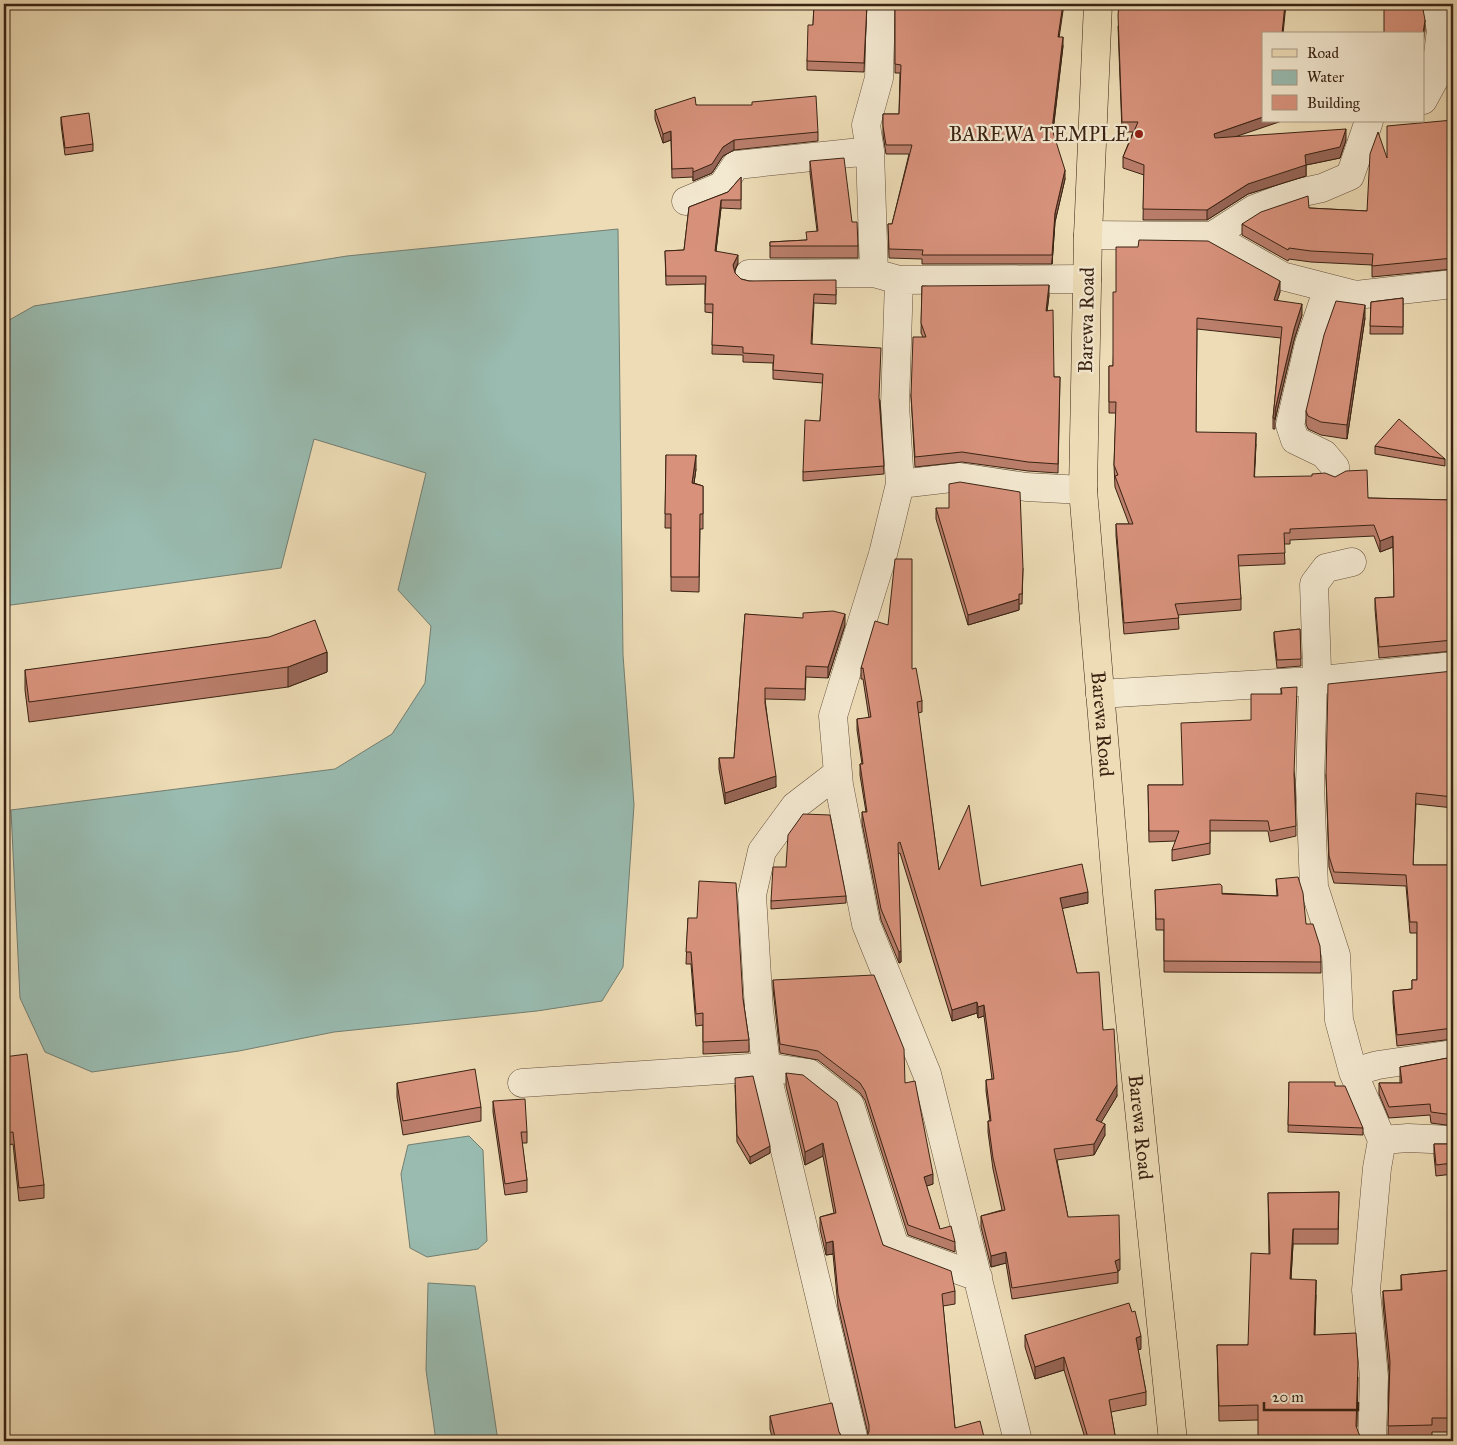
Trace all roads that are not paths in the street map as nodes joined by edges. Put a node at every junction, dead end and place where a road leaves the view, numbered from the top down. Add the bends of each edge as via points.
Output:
1 (880, 4) edge
2 (1098, 4) edge
3 (1443, 21) edge
4 (1424, 98) edge
5 (1369, 122) edge
6 (870, 151) junction
7 (686, 201) dead end
8 (1088, 235) junction
9 (1212, 236) junction
10 (749, 274) dead end
11 (887, 276) junction
12 (1087, 279) junction
13 (1453, 284) edge
14 (1328, 288) junction
15 (1335, 472) dead end
16 (900, 484) junction
17 (1083, 490) junction
18 (1352, 562) dead end
19 (1453, 666) edge
20 (1312, 681) junction
21 (1100, 694) junction
22 (838, 773) junction
23 (1453, 1054) edge
24 (766, 1067) junction
25 (1354, 1072) junction
26 (522, 1083) dead end
27 (1382, 1140) junction
28 (1453, 1140) edge
29 (978, 1277) junction
30 (854, 1441) edge
31 (1018, 1441) edge
32 (1173, 1441) edge
33 (1372, 1441) edge

1 - 6 street via 879,78 866,125
2 - 8 main road, Barewa Road
3 - 4 street via 1435,78
5 - 9 street via 1350,176 1254,209
6 - 7 street via 736,165 722,186
6 - 11 street
8 - 9 street
8 - 12 main road, Barewa Road
9 - 14 street via 1282,276
10 - 11 street
11 - 12 street
11 - 16 street
12 - 17 main road, Barewa Road
13 - 14 street via 1356,295
14 - 15 street via 1309,344 1290,425 1296,440 1324,454 1335,467
16 - 17 street via 960,477 1026,487
16 - 22 street via 883,554 833,716
17 - 21 main road, Barewa Road
18 - 20 street via 1326,568 1314,584 1317,669
19 - 20 street
20 - 21 street
20 - 25 street via 1310,785 1314,886 1336,955 1339,1020
21 - 32 main road, Barewa Road
22 - 24 street via 795,806 762,851 752,895
22 - 29 street via 866,924 927,1074
23 - 25 street via 1378,1065
24 - 26 street
24 - 29 street via 809,1073 850,1105 895,1247
24 - 30 street
25 - 27 street
27 - 28 street
27 - 33 street via 1366,1290 1374,1376
29 - 31 street

